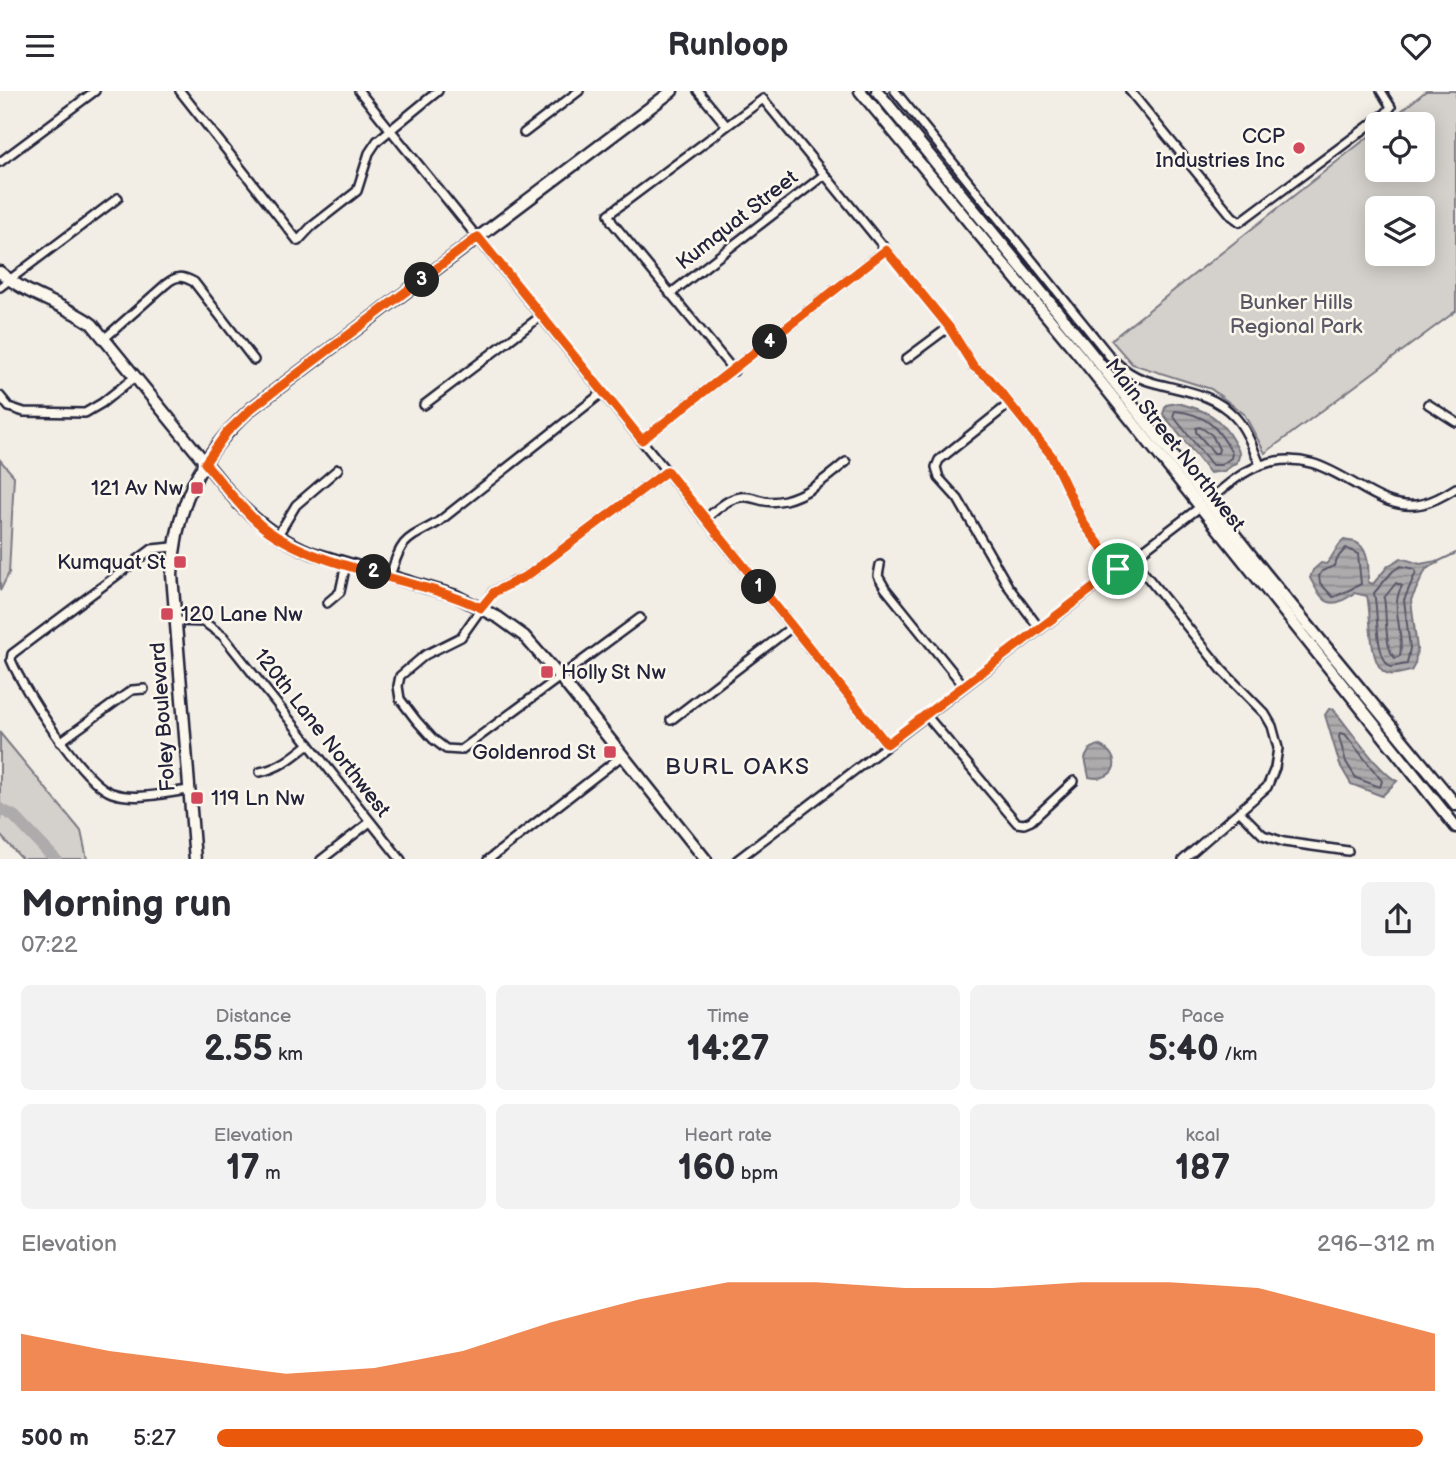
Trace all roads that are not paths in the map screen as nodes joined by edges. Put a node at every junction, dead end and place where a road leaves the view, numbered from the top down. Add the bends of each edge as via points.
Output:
1 (95, 91) edge
2 (180, 91) edge
3 (359, 91) edge
4 (438, 91) edge
5 (579, 91) edge
6 (673, 91) edge
7 (698, 91) edge
8 (860, 91) edge
9 (877, 91) edge
10 (895, 91) edge
11 (1130, 91) edge
12 (1381, 91) edge
13 (726, 125) junction
14 (390, 130) junction
15 (524, 133) dead end
16 (0, 162) edge
17 (824, 175) junction
18 (118, 198) dead end
19 (478, 237) junction
20 (886, 250) junction
21 (0, 272) edge
22 (4, 283) edge
23 (670, 293) junction
24 (541, 316) junction
25 (949, 327) junction
26 (105, 338) junction
27 (906, 359) dead end
28 (254, 360) dead end
29 (734, 371) junction
30 (135, 376) junction
31 (602, 393) junction
32 (1, 398) edge
33 (1009, 404) junction
34 (1428, 404) dead end
35 (424, 405) dead end
36 (1456, 422) edge
37 (642, 440) junction
38 (205, 463) junction
39 (846, 463) dead end
40 (1260, 465) junction
41 (338, 469) dead end
42 (667, 471) junction
43 (1456, 488) edge
44 (1204, 504) junction
45 (705, 519) junction
46 (278, 535) junction
47 (173, 547) junction
48 (1132, 558) junction
49 (346, 564) junction
50 (880, 565) dead end
51 (1118, 569) junction
52 (390, 576) junction
53 (327, 603) dead end
54 (481, 608) junction
55 (640, 618) dead end
56 (175, 621) junction
57 (792, 627) junction
58 (1041, 629) junction
59 (560, 677) junction
60 (964, 686) junction
61 (144, 689) dead end
62 (926, 715) junction
63 (671, 720) dead end
64 (60, 742) junction
65 (309, 744) junction
66 (887, 744) junction
67 (623, 755) junction
68 (260, 772) dead end
69 (1074, 781) dead end
70 (188, 790) junction
71 (1456, 805) edge
72 (1240, 812) junction
73 (370, 822) junction
74 (1456, 827) edge
75 (1348, 851) dead end
76 (195, 859) edge
77 (321, 859) edge
78 (401, 859) edge
79 (488, 859) edge
80 (706, 859) edge
81 (737, 859) edge
82 (1183, 859) edge

1 - 16 street
2 - 14 street via 298,241 357,191 369,153
3 - 14 street
4 - 14 street
5 - 15 street
6 - 19 street, Foley Boulevard
7 - 13 street
8 - 44 street, Main Street Northwest
9 - 44 street, Main Street Northwest via 1071,328
10 - 40 street via 1112,359 1143,380 1199,393 1220,404 1243,428
11 - 12 street via 1240,222 1391,107
13 - 17 street via 763,99
13 - 23 street via 609,213
14 - 19 street
17 - 20 street
17 - 23 street, Kumquat Street
18 - 22 street
19 - 24 street
19 - 38 street, Foley Boulevard via 252,408
20 - 25 street
20 - 29 street
21 - 22 street
22 - 26 street via 77,313
23 - 29 street
24 - 31 street
24 - 35 street
25 - 27 street
25 - 33 street via 974,367
26 - 28 street via 180,276 194,282
26 - 30 street
29 - 37 street
30 - 32 street via 85,413 24,412 9,407
30 - 38 street
31 - 37 street
31 - 52 street via 438,523 408,538
33 - 51 street via 1051,455 1084,524
33 - 58 street via 936,467 1008,586
34 - 36 street
37 - 42 street
38 - 46 street via 239,504
38 - 47 street, Foley Boulevard via 188,491
39 - 45 street via 811,489 786,499 762,503 733,498
40 - 43 street via 1306,460 1393,503 1420,505
40 - 44 street
41 - 46 street via 296,505
42 - 45 street
42 - 54 street via 528,575 494,592
44 - 48 street
44 - 71 street, Main Street Northwest
44 - 74 street, Main Street Northwest
45 - 57 street
46 - 49 street
47 - 56 street, Foley Boulevard
47 - 64 street via 152,549 12,654 12,663
48 - 51 street
48 - 72 street via 1272,726 1278,748 1275,768 1267,787
49 - 52 street
49 - 53 street via 340,592
50 - 60 street via 878,576 885,588
51 - 58 street
52 - 54 street
54 - 59 street via 524,636
54 - 59 street via 461,637 425,655 400,676 400,699 433,739 446,749 461,750
55 - 59 street
56 - 65 street, 120th Lane Northwest via 204,622 217,631
56 - 70 street, Foley Boulevard
57 - 63 street
57 - 66 street
58 - 60 street
59 - 67 street
60 - 62 street
61 - 64 street via 131,689
62 - 66 street
62 - 69 street via 1017,823 1031,821
64 - 70 street via 110,793 129,796
65 - 68 street via 285,763
65 - 73 street, 120th Lane Northwest
66 - 81 street
67 - 79 street
67 - 80 street
70 - 76 street, Foley Boulevard
72 - 75 street via 1263,835
72 - 82 street
73 - 77 street
73 - 78 street, 120th Lane Northwest

